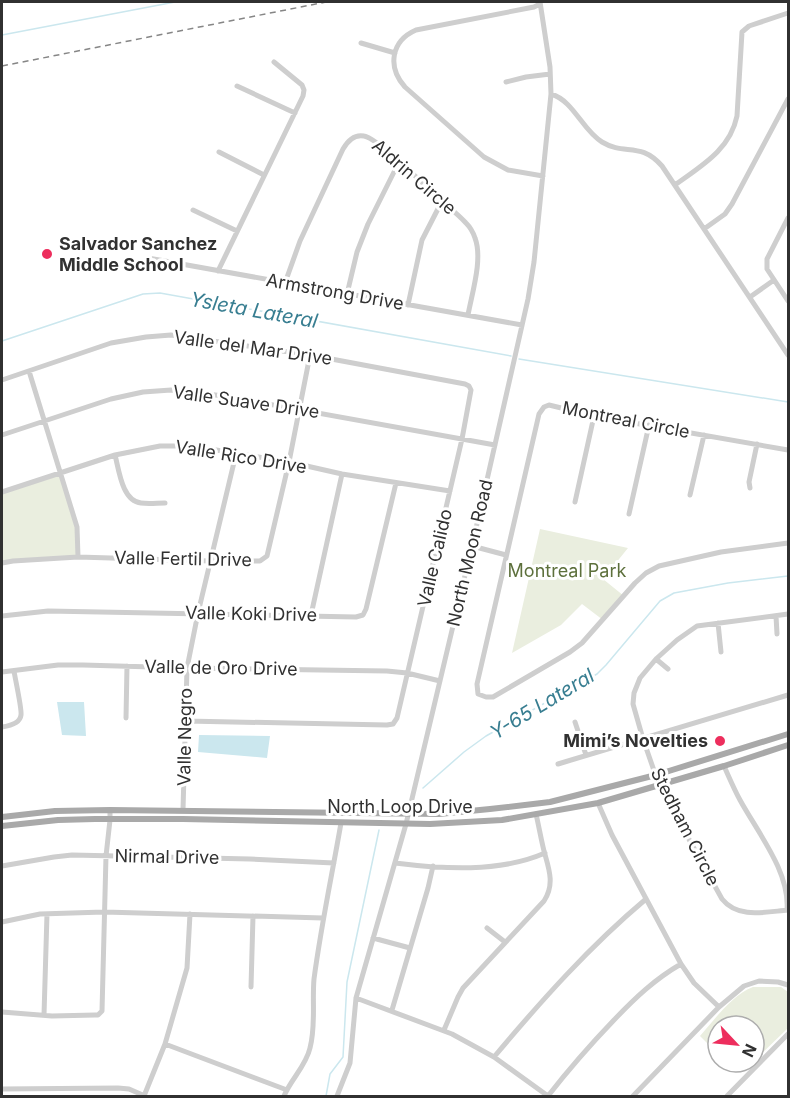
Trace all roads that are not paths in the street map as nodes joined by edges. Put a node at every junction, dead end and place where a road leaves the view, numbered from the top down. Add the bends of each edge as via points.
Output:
1 (540, 3) edge
2 (789, 13) edge
3 (361, 42) dead end
4 (395, 53) junction
5 (274, 62) dead end
6 (550, 74) junction
7 (506, 82) dead end
8 (237, 86) dead end
9 (551, 94) junction
10 (789, 99) edge
11 (295, 113) junction
12 (219, 152) dead end
13 (399, 162) junction
14 (264, 175) junction
15 (543, 176) junction
16 (675, 185) junction
17 (442, 201) junction
18 (193, 210) dead end
19 (789, 218) edge
20 (704, 230) junction
21 (237, 231) junction
22 (148, 258) dead end
23 (218, 271) junction
24 (774, 280) junction
25 (285, 283) junction
26 (347, 294) junction
27 (750, 297) junction
28 (789, 302) edge
29 (408, 304) junction
30 (468, 315) junction
31 (522, 325) junction
32 (789, 355) edge
33 (310, 356) junction
34 (29, 371) junction
35 (2, 380) edge
36 (471, 390) joint
37 (299, 409) junction
38 (594, 416) junction
39 (44, 421) junction
40 (649, 425) junction
41 (2, 435) edge
42 (704, 435) junction
43 (462, 439) junction
44 (757, 444) junction
45 (495, 445) junction
46 (789, 450) edge
47 (236, 454) junction
48 (115, 455) junction
49 (289, 462) junction
50 (61, 473) junction
51 (342, 474) junction
52 (396, 483) junction
53 (750, 488) dead end
54 (450, 491) junction
55 (2, 492) edge
56 (690, 495) dead end
57 (575, 502) dead end
58 (165, 503) dead end
59 (629, 514) dead end
60 (789, 543) edge
61 (472, 546) junction
62 (507, 555) junction
63 (78, 557) junction
64 (210, 561) junction
65 (2, 563) edge
66 (198, 613) junction
67 (789, 614) edge
68 (310, 615) junction
69 (2, 616) edge
70 (776, 616) junction
71 (718, 623) junction
72 (777, 634) dead end
73 (722, 652) dead end
74 (656, 659) junction
75 (127, 666) junction
76 (187, 668) junction
77 (668, 669) dead end
78 (14, 670) junction
79 (2, 672) edge
80 (407, 673) junction
81 (440, 681) junction
82 (789, 695) edge
83 (126, 718) dead end
84 (186, 721) junction
85 (575, 722) dead end
86 (2, 727) edge
87 (787, 735) edge
88 (643, 740) junction
89 (789, 745) edge
90 (586, 755) junction
91 (558, 764) dead end
92 (724, 766) junction
93 (656, 775) junction
94 (659, 784) junction
95 (598, 803) junction
96 (110, 810) junction
97 (183, 810) junction
98 (408, 814) junction
99 (536, 814) junction
100 (2, 817) edge
101 (110, 820) junction
102 (341, 824) junction
103 (406, 824) junction
104 (2, 826) edge
105 (545, 854) junction
106 (106, 856) junction
107 (334, 863) junction
108 (395, 863) junction
109 (2, 866) edge
110 (433, 866) junction
111 (646, 899) junction
112 (788, 910) edge
113 (104, 912) junction
114 (47, 914) junction
115 (190, 914) junction
116 (253, 916) junction
117 (323, 918) junction
118 (2, 921) edge
119 (487, 928) dead end
120 (373, 938) junction
121 (505, 942) junction
122 (410, 948) junction
123 (681, 964) junction
124 (789, 985) edge
125 (251, 987) dead end
126 (356, 998) junction
127 (719, 1007) junction
128 (392, 1010) junction
129 (2, 1012) edge
130 (44, 1015) junction
131 (444, 1030) junction
132 (789, 1034) edge
133 (165, 1044) junction
134 (494, 1057) junction
135 (2, 1089) edge
136 (286, 1090) junction
137 (144, 1096) edge
138 (284, 1096) edge
139 (337, 1096) edge
140 (548, 1096) edge
141 (633, 1096) edge
142 (727, 1096) edge

1 - 4 street via 416,30 402,39
1 - 6 street, North Moon Road
2 - 16 street via 741,32 735,126 712,158
3 - 4 street
4 - 15 street via 394,66 400,81 477,152 508,170
5 - 11 street via 303,88
6 - 7 street
6 - 9 street, North Moon Road
8 - 11 street
9 - 15 street, North Moon Road
9 - 16 street via 563,98 600,141 653,157
10 - 20 street via 732,204
11 - 14 street
12 - 14 street
13 - 17 street, Aldrin Circle
13 - 25 street, Aldrin Circle via 368,137 358,136 347,142 300,241
13 - 26 street via 357,252
14 - 21 street
15 - 31 street, North Moon Road via 534,262
16 - 20 street
17 - 29 street via 422,240
17 - 30 street, Aldrin Circle via 467,224 476,241 478,260
18 - 21 street
19 - 24 street via 767,259 767,269
20 - 27 street
21 - 23 street
22 - 23 street, Armstrong Drive
23 - 25 street, Armstrong Drive
24 - 27 street
24 - 28 street
25 - 26 street, Armstrong Drive
26 - 29 street, Armstrong Drive
27 - 32 street
29 - 30 street, Armstrong Drive
30 - 31 street, Armstrong Drive
31 - 45 street, North Moon Road
33 - 34 street, Valle del Mar Drive via 171,335 111,343
33 - 36 street, Valle del Mar Drive via 465,384
33 - 37 street, Valle Fertil Drive
34 - 35 street, Valle del Mar Drive
34 - 39 street
36 - 43 street, Valle Calido
37 - 39 street, Valle Suave Drive via 171,390 111,399
37 - 43 street, Valle Suave Drive
37 - 49 street, Valle Fertil Drive
38 - 40 street, Montreal Circle
38 - 57 street
38 - 62 street, Montreal Circle via 549,405 539,414
39 - 41 street, Valle Suave Drive
39 - 50 street
40 - 42 street, Montreal Circle
40 - 59 street
42 - 44 street, Montreal Circle
42 - 56 street
43 - 45 street, Valle Suave Drive
43 - 54 street, Valle Calido
44 - 46 street, Montreal Circle
44 - 53 street
45 - 61 street, North Moon Road
47 - 48 street, Valle Rico Drive via 160,446
47 - 49 street, Valle Rico Drive
47 - 64 street, Valle Negro
48 - 50 street, Valle Rico Drive
48 - 58 street via 126,494 132,501
49 - 51 street, Valle Rico Drive
49 - 64 street, Valle Fertil Drive via 267,556 260,561
50 - 55 street, Valle Rico Drive
50 - 63 street via 77,527
51 - 52 street, Valle Rico Drive
51 - 68 street
52 - 54 street, Valle Rico Drive
52 - 68 street, Valle Koki Drive via 363,615
54 - 80 street, Valle Calido
60 - 62 street, Montreal Circle via 659,566 635,583 582,643 493,697 486,697 478,694 477,684
61 - 62 street
61 - 81 street, North Moon Road
63 - 64 street, Valle Fertil Drive
63 - 65 street, Valle Fertil Drive
64 - 66 street, Valle Negro
66 - 68 street, Valle Koki Drive
66 - 69 street, Valle Koki Drive via 48,611
66 - 76 street, Valle Negro
67 - 70 street, Stedham Circle
70 - 71 street, Stedham Circle
70 - 72 street
71 - 73 street
71 - 74 street, Stedham Circle via 690,630
74 - 77 street
74 - 88 street, Stedham Circle via 640,678 633,697
75 - 76 street, Valle de Oro Drive
75 - 78 street, Valle de Oro Drive via 58,665
75 - 83 street
76 - 80 street, Valle de Oro Drive
76 - 84 street, Valle Negro
78 - 79 street, Valle de Oro Drive
78 - 86 street via 21,714 11,726
80 - 81 street, Valle de Oro Drive
80 - 84 street, Valle Calido via 393,724
81 - 98 street, North Moon Road
82 - 88 street
84 - 97 street, Valle Negro
85 - 90 street
87 - 89 street
87 - 93 main road, North Loop Drive
88 - 90 street
88 - 93 street, Stedham Circle
89 - 92 main road, North Loop Drive
90 - 91 street
92 - 94 main road, North Loop Drive
92 - 112 street via 782,874
93 - 94 street, Stedham Circle
93 - 98 main road, North Loop Drive via 550,802
94 - 95 main road, North Loop Drive
94 - 112 street, Stedham Circle via 726,903 746,913
95 - 99 main road, North Loop Drive
95 - 111 street
96 - 97 main road, North Loop Drive
96 - 100 main road, North Loop Drive
96 - 101 street
97 - 98 main road, North Loop Drive
98 - 103 street, North Moon Road
99 - 103 main road, North Loop Drive via 502,820
99 - 105 street
101 - 102 main road, North Loop Drive
101 - 104 main road, North Loop Drive
101 - 106 street
102 - 103 main road, North Loop Drive
102 - 107 street
103 - 108 street, North Moon Road
105 - 110 street via 528,861 477,867
105 - 121 street via 551,880 549,891
106 - 107 street, Nirmal Drive
106 - 109 street, Nirmal Drive via 72,855
106 - 113 street
107 - 117 street
108 - 110 street
108 - 120 street, North Moon Road
110 - 122 street
111 - 123 street
111 - 134 street via 610,930
113 - 114 street
113 - 115 street
113 - 130 street via 100,1013
114 - 118 street
114 - 130 street
115 - 116 street
115 - 133 street via 187,968
116 - 117 street
116 - 125 street
117 - 136 street via 313,991 311,1044 307,1059
119 - 121 street
120 - 122 street
120 - 126 street, North Moon Road
121 - 131 street via 463,988
122 - 128 street
123 - 127 street
123 - 140 street via 644,990
124 - 127 street via 748,983
126 - 128 street
126 - 139 street, North Moon Road via 350,1063
127 - 141 street
128 - 131 street
129 - 130 street
131 - 134 street
132 - 142 street
133 - 136 street
133 - 137 street
134 - 140 street
135 - 137 street via 118,1088
136 - 138 street

